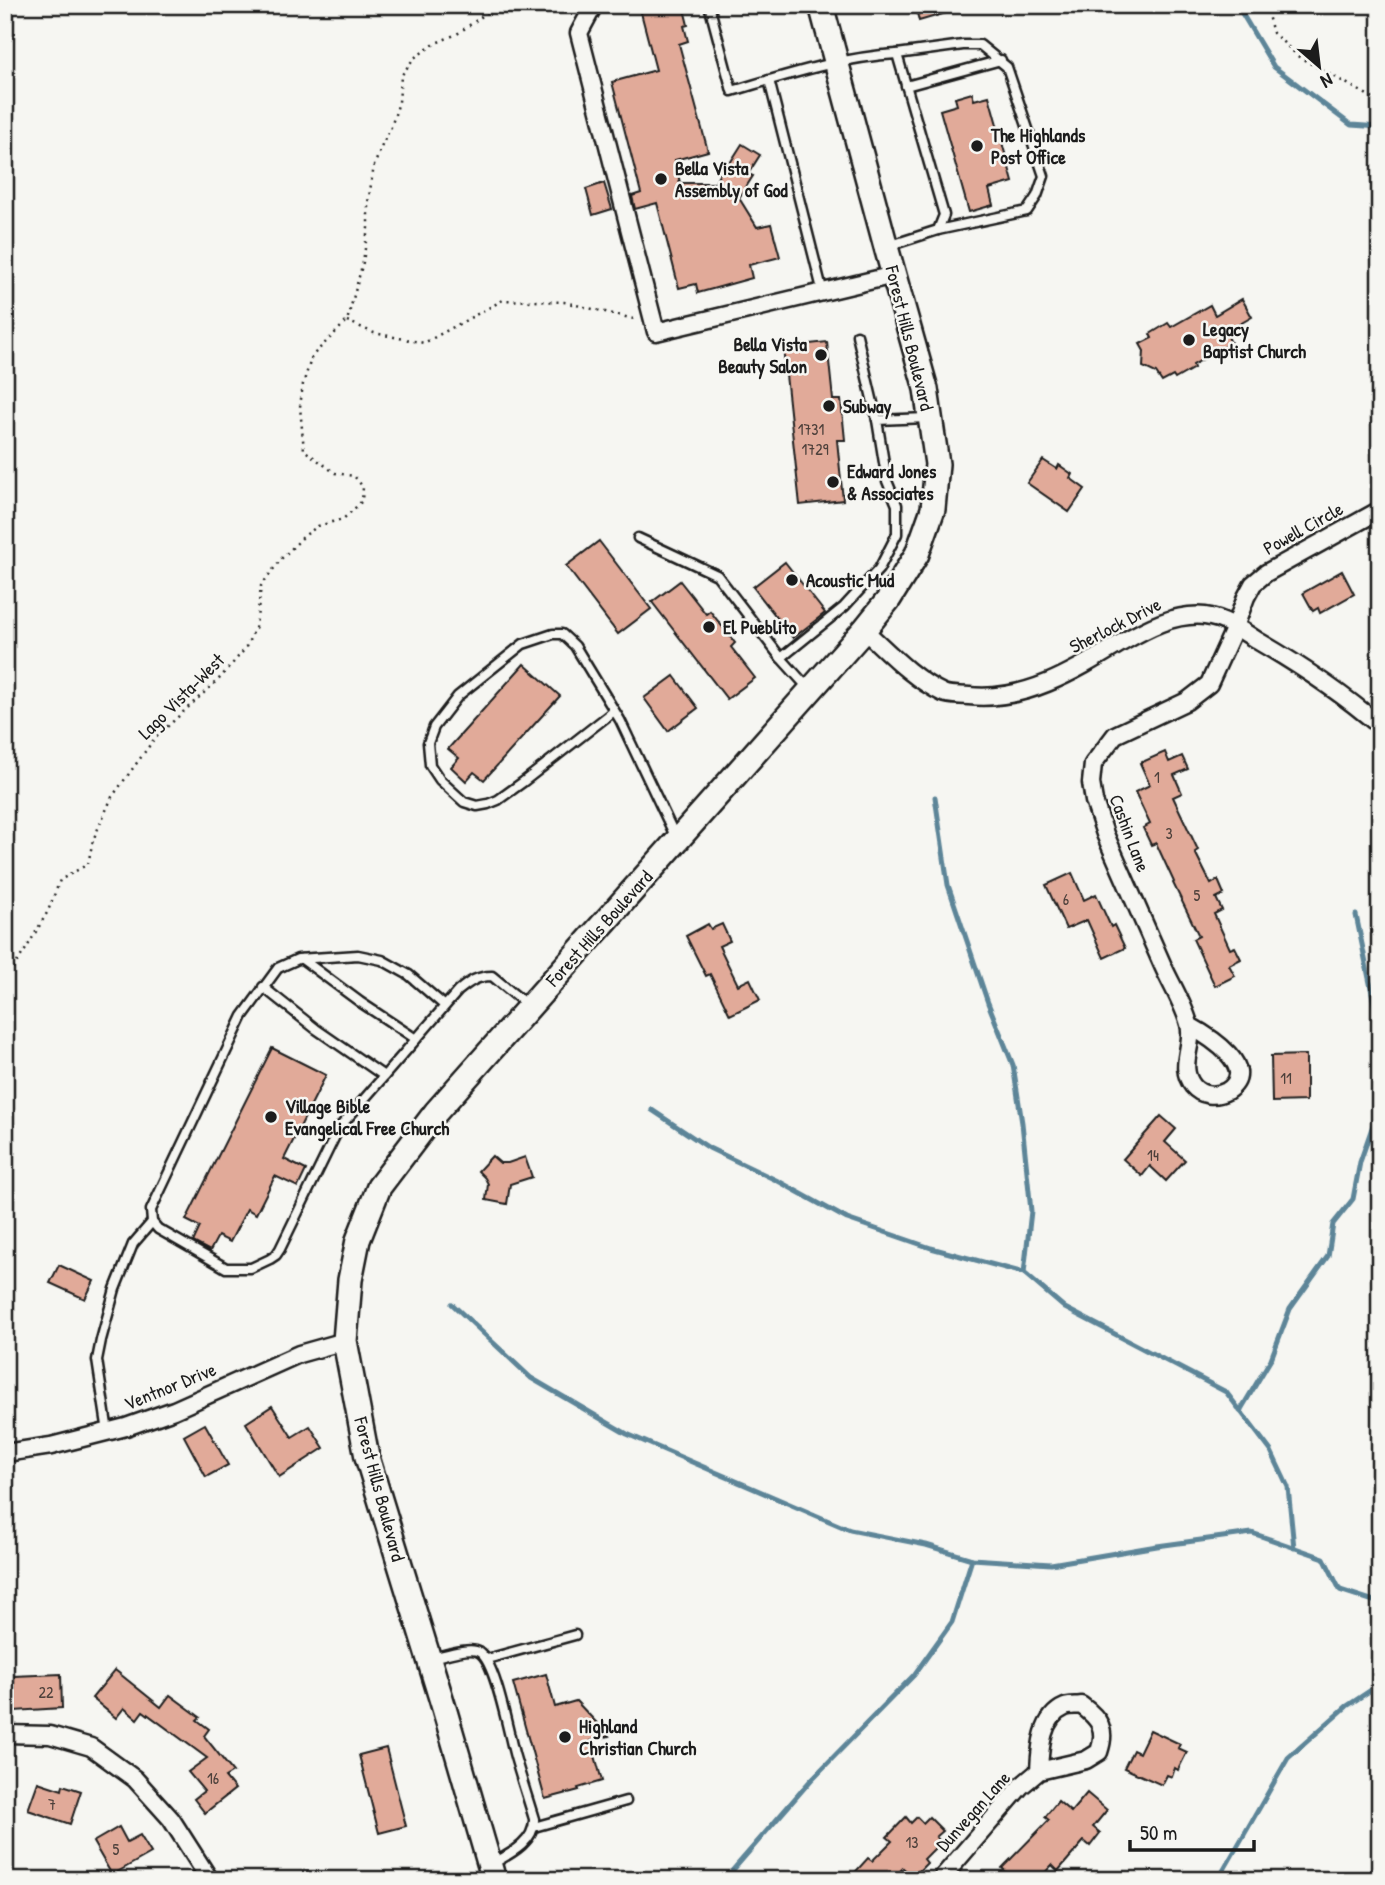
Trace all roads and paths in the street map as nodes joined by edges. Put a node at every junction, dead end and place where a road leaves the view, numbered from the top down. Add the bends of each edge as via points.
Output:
1 (498, 5) edge
2 (594, 5) edge
3 (709, 5) edge
4 (821, 5) edge
5 (1265, 5) edge
6 (897, 54) junction
7 (1000, 60) junction
8 (836, 62) junction
9 (769, 80) junction
10 (906, 86) junction
11 (1380, 102) edge
12 (938, 230) junction
13 (886, 247) junction
14 (894, 275) junction
15 (823, 293) junction
16 (347, 321) junction
17 (654, 324) junction
18 (857, 335) dead end
19 (930, 417) junction
20 (877, 420) junction
21 (1380, 510) edge
22 (638, 538) dead end
23 (1235, 627) junction
24 (864, 631) junction
25 (781, 658) junction
26 (810, 691) junction
27 (614, 711) junction
28 (1380, 726) edge
29 (677, 841) junction
30 (302, 959) junction
31 (5, 980) edge
32 (263, 987) junction
33 (445, 1006) junction
34 (529, 1007) junction
35 (1190, 1026) dead end
36 (416, 1039) junction
37 (384, 1076) junction
38 (152, 1222) junction
39 (345, 1341) junction
40 (108, 1432) junction
41 (5, 1453) edge
42 (575, 1635) dead end
43 (429, 1658) junction
44 (487, 1659) junction
45 (5, 1734) edge
46 (1039, 1771) junction
47 (626, 1801) dead end
48 (534, 1827) junction
49 (492, 1873) edge
50 (210, 1880) edge
51 (940, 1880) edge

1 - 16 path, Lago Vista-West via 414,58 401,76 399,102 374,166 363,262
2 - 17 street via 579,33
3 - 9 lane via 732,91
4 - 8 main road, Forest Hills Boulevard
5 - 11 path via 1273,33 1299,57
6 - 7 lane via 980,45
6 - 8 lane
6 - 10 lane
7 - 10 lane
7 - 12 lane via 1007,67 1044,176 1037,196 1027,211
8 - 9 lane
8 - 13 main road, Forest Hills Boulevard
9 - 15 lane
10 - 12 lane via 944,215
12 - 13 lane
13 - 14 main road, Forest Hills Boulevard
14 - 15 street
14 - 19 main road, Forest Hills Boulevard
15 - 17 street via 656,332
16 - 17 path via 374,333 424,343 503,300 564,302
16 - 31 path, Lago Vista-West via 313,356 300,407 304,450 335,472 354,476 363,488 362,500 343,519 318,526 304,536 281,559 261,586 256,626 245,649 155,738 112,797 88,864 60,880 42,920
18 - 20 lane
19 - 20 lane
19 - 24 main road, Forest Hills Boulevard via 937,464 933,509 917,554
20 - 25 lane via 887,481 897,505 897,534 878,569 844,607
21 - 23 street, Powell Circle via 1266,573 1253,584
22 - 25 lane via 717,575
23 - 24 street, Sherlock Drive via 1207,616 1176,617 1040,686 985,698 944,694 909,671
23 - 28 street, Sherlock Drive via 1301,665
23 - 35 street, Cashin Lane via 1209,684 1187,701 1115,735 1093,764 1094,801 1105,834
24 - 26 main road, Forest Hills Boulevard
25 - 26 lane
26 - 29 main road, Forest Hills Boulevard
27 - 27 lane via 575,646 562,634 553,634 523,644 458,696 434,727 428,743 430,765 464,802 488,804
27 - 29 lane
29 - 34 main road, Forest Hills Boulevard
30 - 32 lane via 278,968
30 - 33 lane via 358,955 382,960 409,975
30 - 36 lane
32 - 37 lane
32 - 38 lane via 243,1016 151,1210
33 - 34 lane via 471,980 492,976
33 - 36 lane
34 - 39 main road, Forest Hills Boulevard via 436,1112 379,1187 358,1240
36 - 37 lane
37 - 38 lane via 339,1128 280,1249 270,1259 251,1268 226,1268
38 - 40 lane via 133,1244 101,1340 97,1360
39 - 40 street, Ventnor Drive via 299,1354 174,1410
39 - 43 main road, Forest Hills Boulevard via 367,1457
40 - 41 street, Ventnor Drive
42 - 44 lane
43 - 44 lane via 471,1650
43 - 49 main road, Forest Hills Boulevard
44 - 48 lane
45 - 50 street via 50,1735 91,1747 135,1779 171,1819
46 - 46 street, Dunvegan Lane via 1086,1760 1099,1752 1104,1738 1101,1725 1082,1705 1066,1707 1052,1716 1040,1748
46 - 51 street, Dunvegan Lane
47 - 48 lane
48 - 49 lane via 527,1840

